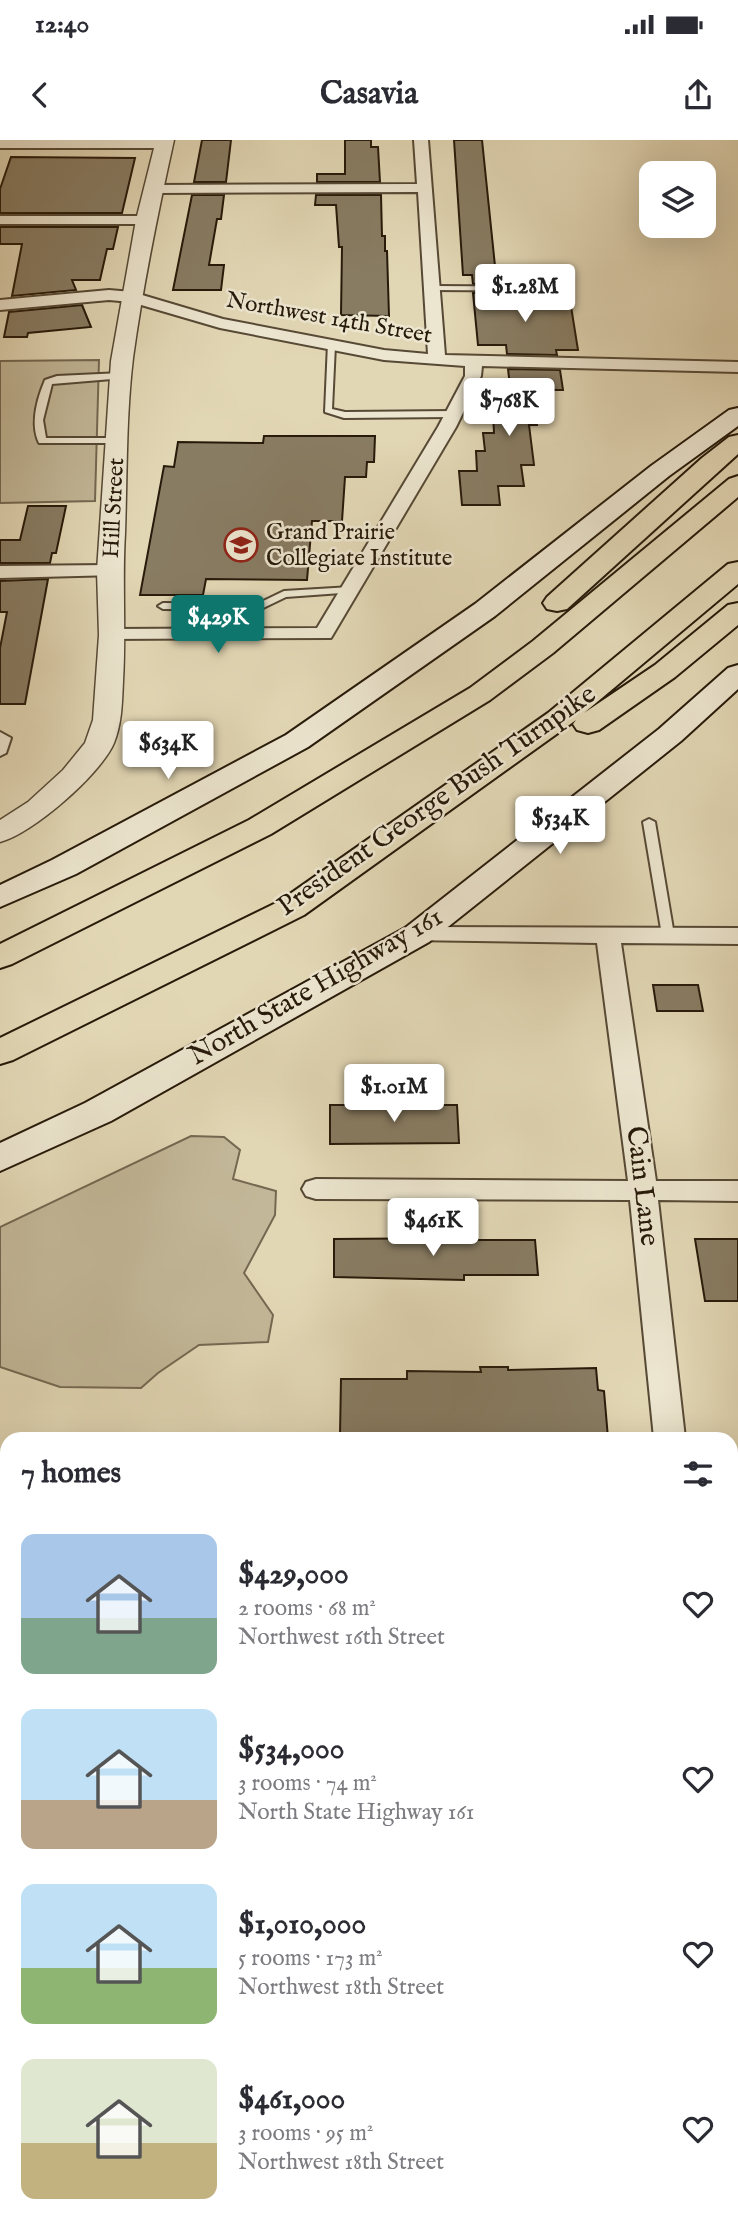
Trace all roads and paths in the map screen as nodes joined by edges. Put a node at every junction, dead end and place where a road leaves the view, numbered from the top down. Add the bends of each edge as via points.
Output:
1 (421, 140) edge
2 (165, 142) edge
3 (0, 144) edge
4 (423, 188) junction
5 (155, 189) junction
6 (0, 220) edge
7 (146, 220) junction
8 (433, 288) junction
9 (563, 289) dead end
10 (132, 297) junction
11 (0, 305) edge
12 (331, 345) junction
13 (437, 360) junction
14 (474, 361) junction
15 (738, 367) edge
16 (121, 376) junction
17 (453, 414) junction
18 (738, 415) edge
19 (118, 441) junction
20 (738, 442) edge
21 (738, 484) edge
22 (738, 570) edge
23 (110, 571) junction
24 (0, 572) edge
25 (351, 590) junction
26 (163, 606) dead end
27 (738, 611) edge
28 (112, 635) junction
29 (738, 674) edge
30 (0, 735) edge
31 (0, 753) edge
32 (382, 754) junction
33 (649, 821) dead end
34 (0, 833) edge
35 (0, 897) edge
36 (292, 908) junction
37 (417, 935) junction
38 (608, 935) junction
39 (668, 935) junction
40 (738, 936) edge
41 (0, 957) edge
42 (0, 1052) edge
43 (0, 1158) edge
44 (316, 1189) dead end
45 (643, 1191) junction
46 (738, 1191) edge
47 (669, 1432) edge

1 - 4 street
2 - 3 street
2 - 5 street, Hill Street
4 - 5 street
4 - 8 street
5 - 7 street, Hill Street
6 - 7 street
7 - 10 street, Hill Street
8 - 9 lane
8 - 13 street
10 - 11 street, Northwest 14th Street
10 - 12 street, Northwest 14th Street via 220,323
10 - 16 street, Hill Street
12 - 13 street, Northwest 14th Street
12 - 17 lane via 328,410 344,415
13 - 14 street, Northwest 14th Street
14 - 15 street, Northwest 14th Street
14 - 17 street via 473,376
16 - 19 street, Hill Street
16 - 19 lane via 48,382 39,433 43,441
17 - 25 street
18 - 35 main road via 485,610 297,741
19 - 23 street, Hill Street
20 - 32 highway
21 - 32 highway via 480,694
22 - 36 highway, President George Bush Turnpike via 559,719
23 - 24 street
23 - 28 street, Hill Street
25 - 26 lane via 284,594 259,607
25 - 28 street via 324,634
27 - 36 highway via 665,671 383,863
28 - 34 street, Hill Street via 107,720 99,745 39,808
29 - 37 main road, North State Highway 161 via 670,735
30 - 31 lane via 6,738
32 - 41 highway via 260,827
33 - 39 lane
36 - 42 highway, President George Bush Turnpike
37 - 38 street
37 - 43 main road, North State Highway 161 via 98,1112
38 - 39 street
38 - 45 street, Cain Lane
39 - 40 street
44 - 45 street
45 - 46 street
45 - 47 street, Cain Lane

